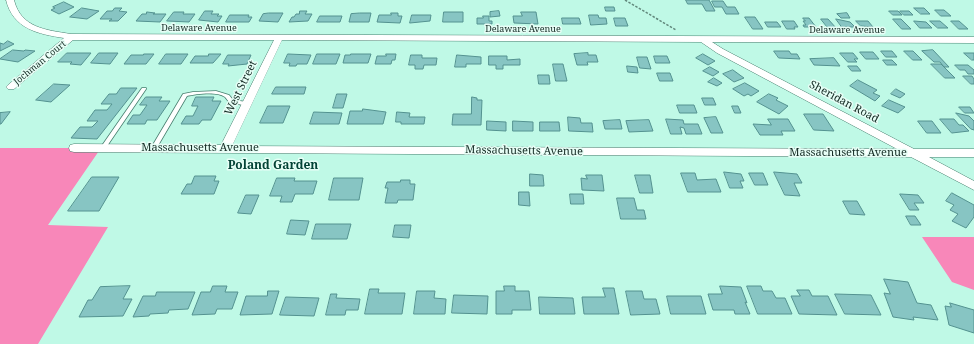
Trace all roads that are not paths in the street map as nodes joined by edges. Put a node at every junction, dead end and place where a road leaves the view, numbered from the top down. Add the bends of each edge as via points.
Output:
1 (10, 0) edge
2 (71, 37) junction
3 (279, 38) junction
4 (698, 39) junction
5 (974, 40) edge
6 (10, 87) dead end
7 (144, 89) dead end
8 (247, 104) junction
9 (74, 148) dead end
10 (103, 148) junction
11 (154, 148) junction
12 (225, 149) junction
13 (913, 153) junction
14 (974, 153) edge
15 (974, 186) edge

1 - 2 street, Jochman Court via 12,11 19,20 30,27
2 - 3 street, Delaware Avenue
2 - 6 street, Jochman Court
3 - 4 street, Delaware Avenue
3 - 8 street, West Street
4 - 5 street, Delaware Avenue
4 - 13 street, Sheridan Road
7 - 10 lane
8 - 11 lane via 231,101 227,96 216,92 185,95
8 - 12 street, West Street
9 - 10 street, Massachusetts Avenue
10 - 11 street, Massachusetts Avenue
11 - 12 street, Massachusetts Avenue
12 - 13 street, Massachusetts Avenue
13 - 14 street, Massachusetts Avenue
13 - 15 street, Sheridan Road

